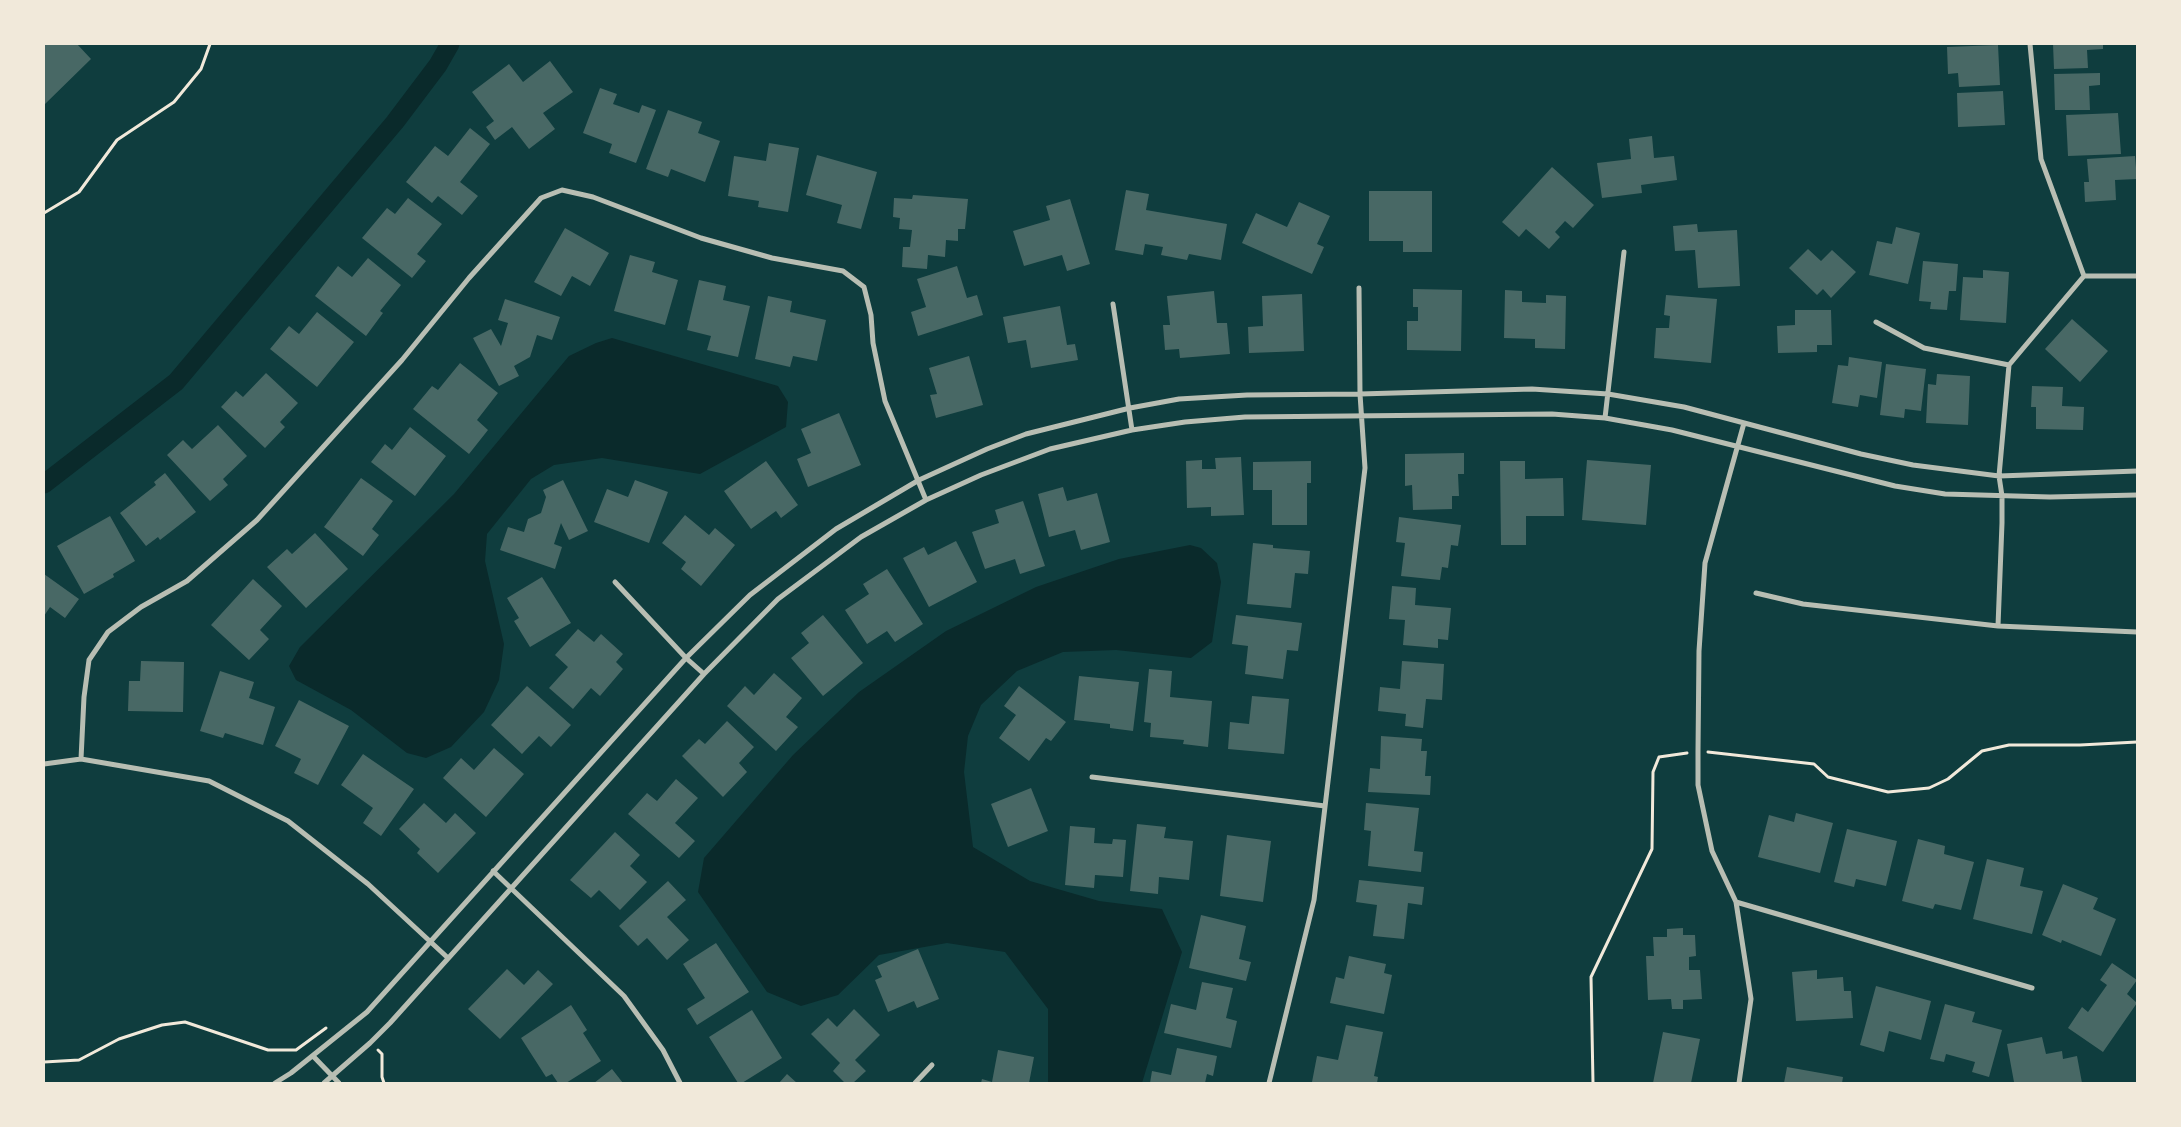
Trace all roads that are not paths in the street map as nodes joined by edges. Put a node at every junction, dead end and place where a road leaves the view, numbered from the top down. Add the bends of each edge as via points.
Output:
1 (2030, 44) edge
2 (1624, 252) dead end
3 (2084, 276) junction
4 (2137, 276) edge
5 (1359, 288) dead end
6 (1113, 304) dead end
7 (1876, 322) dead end
8 (2009, 366) junction
9 (1360, 394) junction
10 (1608, 394) junction
11 (1130, 408) junction
12 (1362, 415) junction
13 (1605, 418) junction
14 (1744, 423) junction
15 (1132, 430) junction
16 (1738, 447) junction
17 (2137, 471) edge
18 (2000, 476) junction
19 (919, 480) junction
20 (2137, 495) edge
21 (2002, 496) junction
22 (926, 500) junction
23 (615, 582) dead end
24 (1756, 593) dead end
25 (1998, 626) junction
26 (2137, 632) edge
27 (686, 658) junction
28 (704, 674) junction
29 (81, 759) junction
30 (44, 764) edge
31 (1092, 777) dead end
32 (1325, 806) junction
33 (493, 871) junction
34 (510, 887) junction
35 (1736, 902) junction
36 (430, 942) junction
37 (448, 958) junction
38 (2032, 988) dead end
39 (313, 1056) junction
40 (932, 1065) dead end
41 (332, 1076) junction
42 (275, 1083) edge
43 (324, 1083) edge
44 (339, 1083) edge
45 (680, 1083) edge
46 (915, 1083) edge
47 (1269, 1083) edge
48 (1739, 1083) edge

1 - 3 street via 2041,158
2 - 10 street
3 - 4 street
3 - 8 street
5 - 9 street
6 - 11 street
7 - 8 street via 1924,348
8 - 18 street
9 - 10 street via 1532,389
9 - 11 street via 1247,394 1179,399
9 - 12 street
10 - 13 street
10 - 14 street via 1684,407
11 - 15 street
11 - 19 street via 1026,434
12 - 13 street via 1552,414
12 - 15 street via 1245,417
12 - 32 street via 1365,468
13 - 16 street via 1672,430
14 - 16 street
14 - 18 street via 1913,465
15 - 22 street via 1050,449
16 - 21 street via 1895,486 1945,494
16 - 35 street via 1705,563 1699,651 1698,751 1698,785 1712,852
17 - 18 street
18 - 21 street
19 - 22 street
19 - 27 street via 836,529 780,570
19 - 29 street via 885,401 864,287 843,271 772,258 701,238 593,197 562,190 541,198 469,278 402,360 257,520 187,581 140,608 108,632 89,660
20 - 21 street
21 - 25 street
22 - 28 street via 862,537 778,600
23 - 27 street
24 - 25 street via 1803,604
25 - 26 street
27 - 28 street
27 - 33 street
28 - 34 street
29 - 30 street
29 - 36 street via 210,781 288,821 368,884
31 - 32 street
32 - 47 street via 1314,900
33 - 34 street
33 - 36 street
34 - 37 street
34 - 45 street via 624,996 663,1050
35 - 38 street
35 - 48 street via 1751,999
36 - 37 street
36 - 39 street via 367,1012
37 - 41 street via 370,1043
39 - 41 street
39 - 42 street
40 - 46 street
41 - 43 street
41 - 44 street

